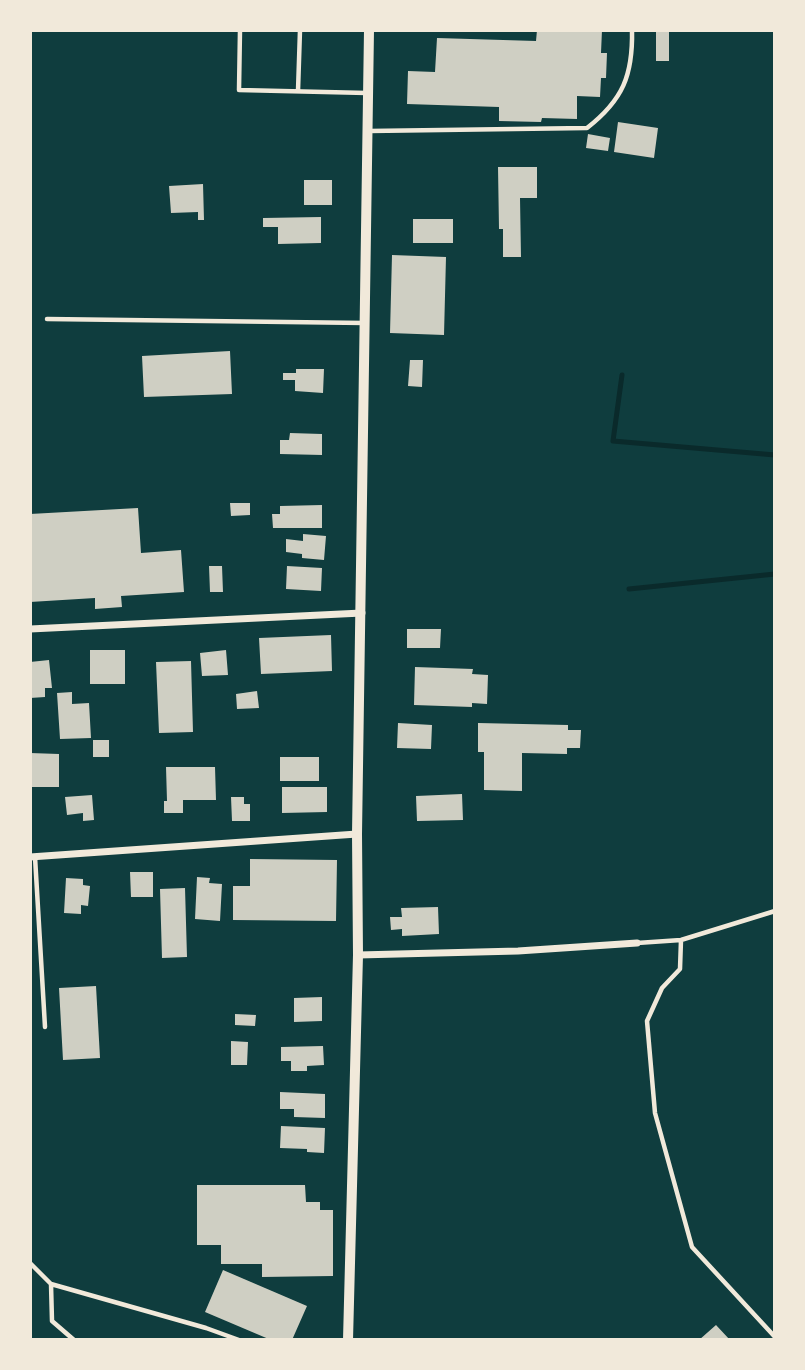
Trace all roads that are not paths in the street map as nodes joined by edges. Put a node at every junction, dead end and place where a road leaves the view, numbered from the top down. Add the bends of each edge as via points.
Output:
1 (240, 30) edge
2 (300, 30) edge
3 (369, 30) edge
4 (632, 30) edge
5 (298, 91) junction
6 (368, 93) junction
7 (368, 131) junction
8 (47, 318) dead end
9 (366, 323) junction
10 (362, 613) junction
11 (30, 629) edge
12 (357, 834) junction
13 (32, 857) edge
14 (775, 911) edge
15 (681, 940) junction
16 (637, 943) joint
17 (358, 954) junction
18 (45, 1027) dead end
19 (30, 1263) edge
20 (51, 1284) junction
21 (775, 1337) edge
22 (74, 1340) edge
23 (239, 1340) edge
24 (348, 1340) edge

1 - 5 lane via 239,90
2 - 5 lane
3 - 6 street
4 - 7 lane via 632,52 620,96 587,128
5 - 6 lane
6 - 7 street
7 - 9 street
8 - 9 lane
9 - 10 street
10 - 11 street
10 - 12 street
12 - 13 street
12 - 17 street
13 - 18 lane
14 - 15 lane
15 - 16 lane
15 - 21 lane via 680,969 662,988 647,1021 655,1113 692,1247
16 - 17 street
17 - 24 street
19 - 20 lane
20 - 22 lane via 52,1321
20 - 23 lane

